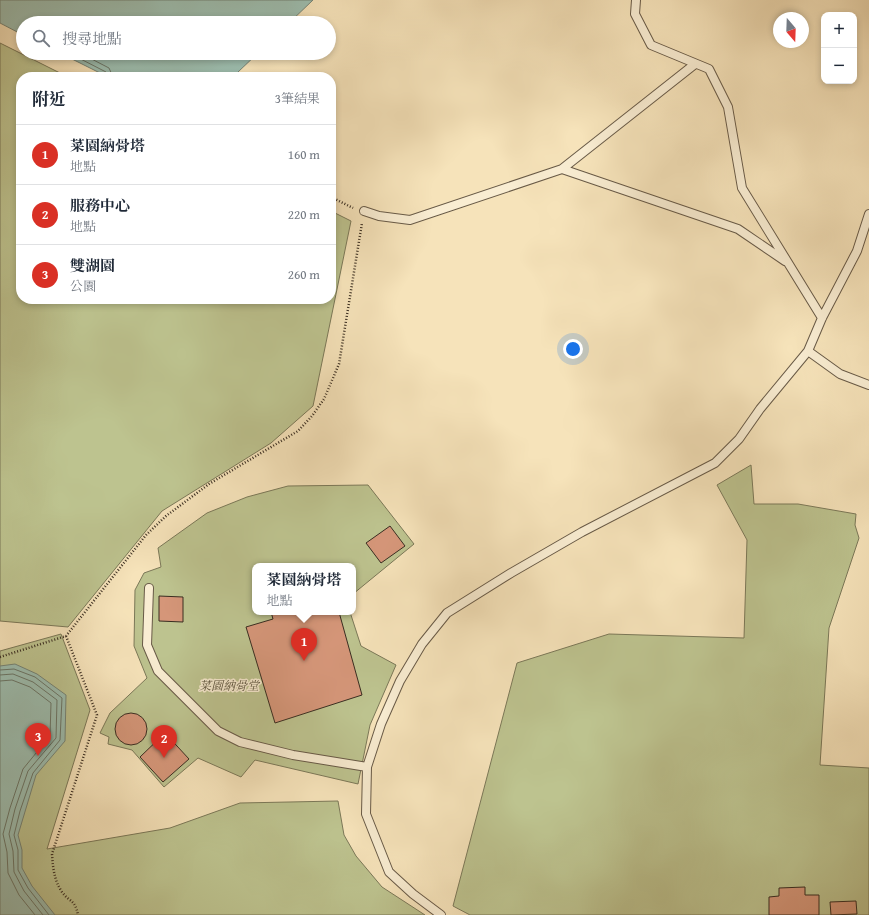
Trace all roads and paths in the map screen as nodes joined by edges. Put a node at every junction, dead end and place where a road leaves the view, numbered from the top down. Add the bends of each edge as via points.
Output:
1 (636, 0) edge
2 (695, 64) junction
3 (562, 169) junction
4 (336, 200) edge
5 (364, 211) junction
6 (869, 214) edge
7 (789, 264) junction
8 (822, 318) junction
9 (808, 352) junction
10 (869, 385) edge
11 (149, 588) dead end
12 (66, 636) junction
13 (0, 657) edge
14 (367, 767) junction
15 (78, 915) edge
16 (441, 915) edge

1 - 2 lane via 635,14 651,45
2 - 3 lane
2 - 7 lane via 709,69 728,107 742,188
3 - 5 lane via 410,220 379,216
3 - 7 lane via 738,228
4 - 5 path
5 - 12 path via 339,364 320,405 298,431 209,484 166,516 146,535
6 - 8 lane via 857,251
7 - 8 lane
8 - 9 lane
9 - 10 lane via 840,374
9 - 14 lane via 760,409 739,439 715,463 582,532 447,613 422,644 400,681 381,724
11 - 14 lane via 147,645 158,671 218,731 247,744
12 - 13 path
12 - 15 path via 97,715 52,854 54,874 62,892 76,905
14 - 16 lane via 366,814 389,872 412,894

